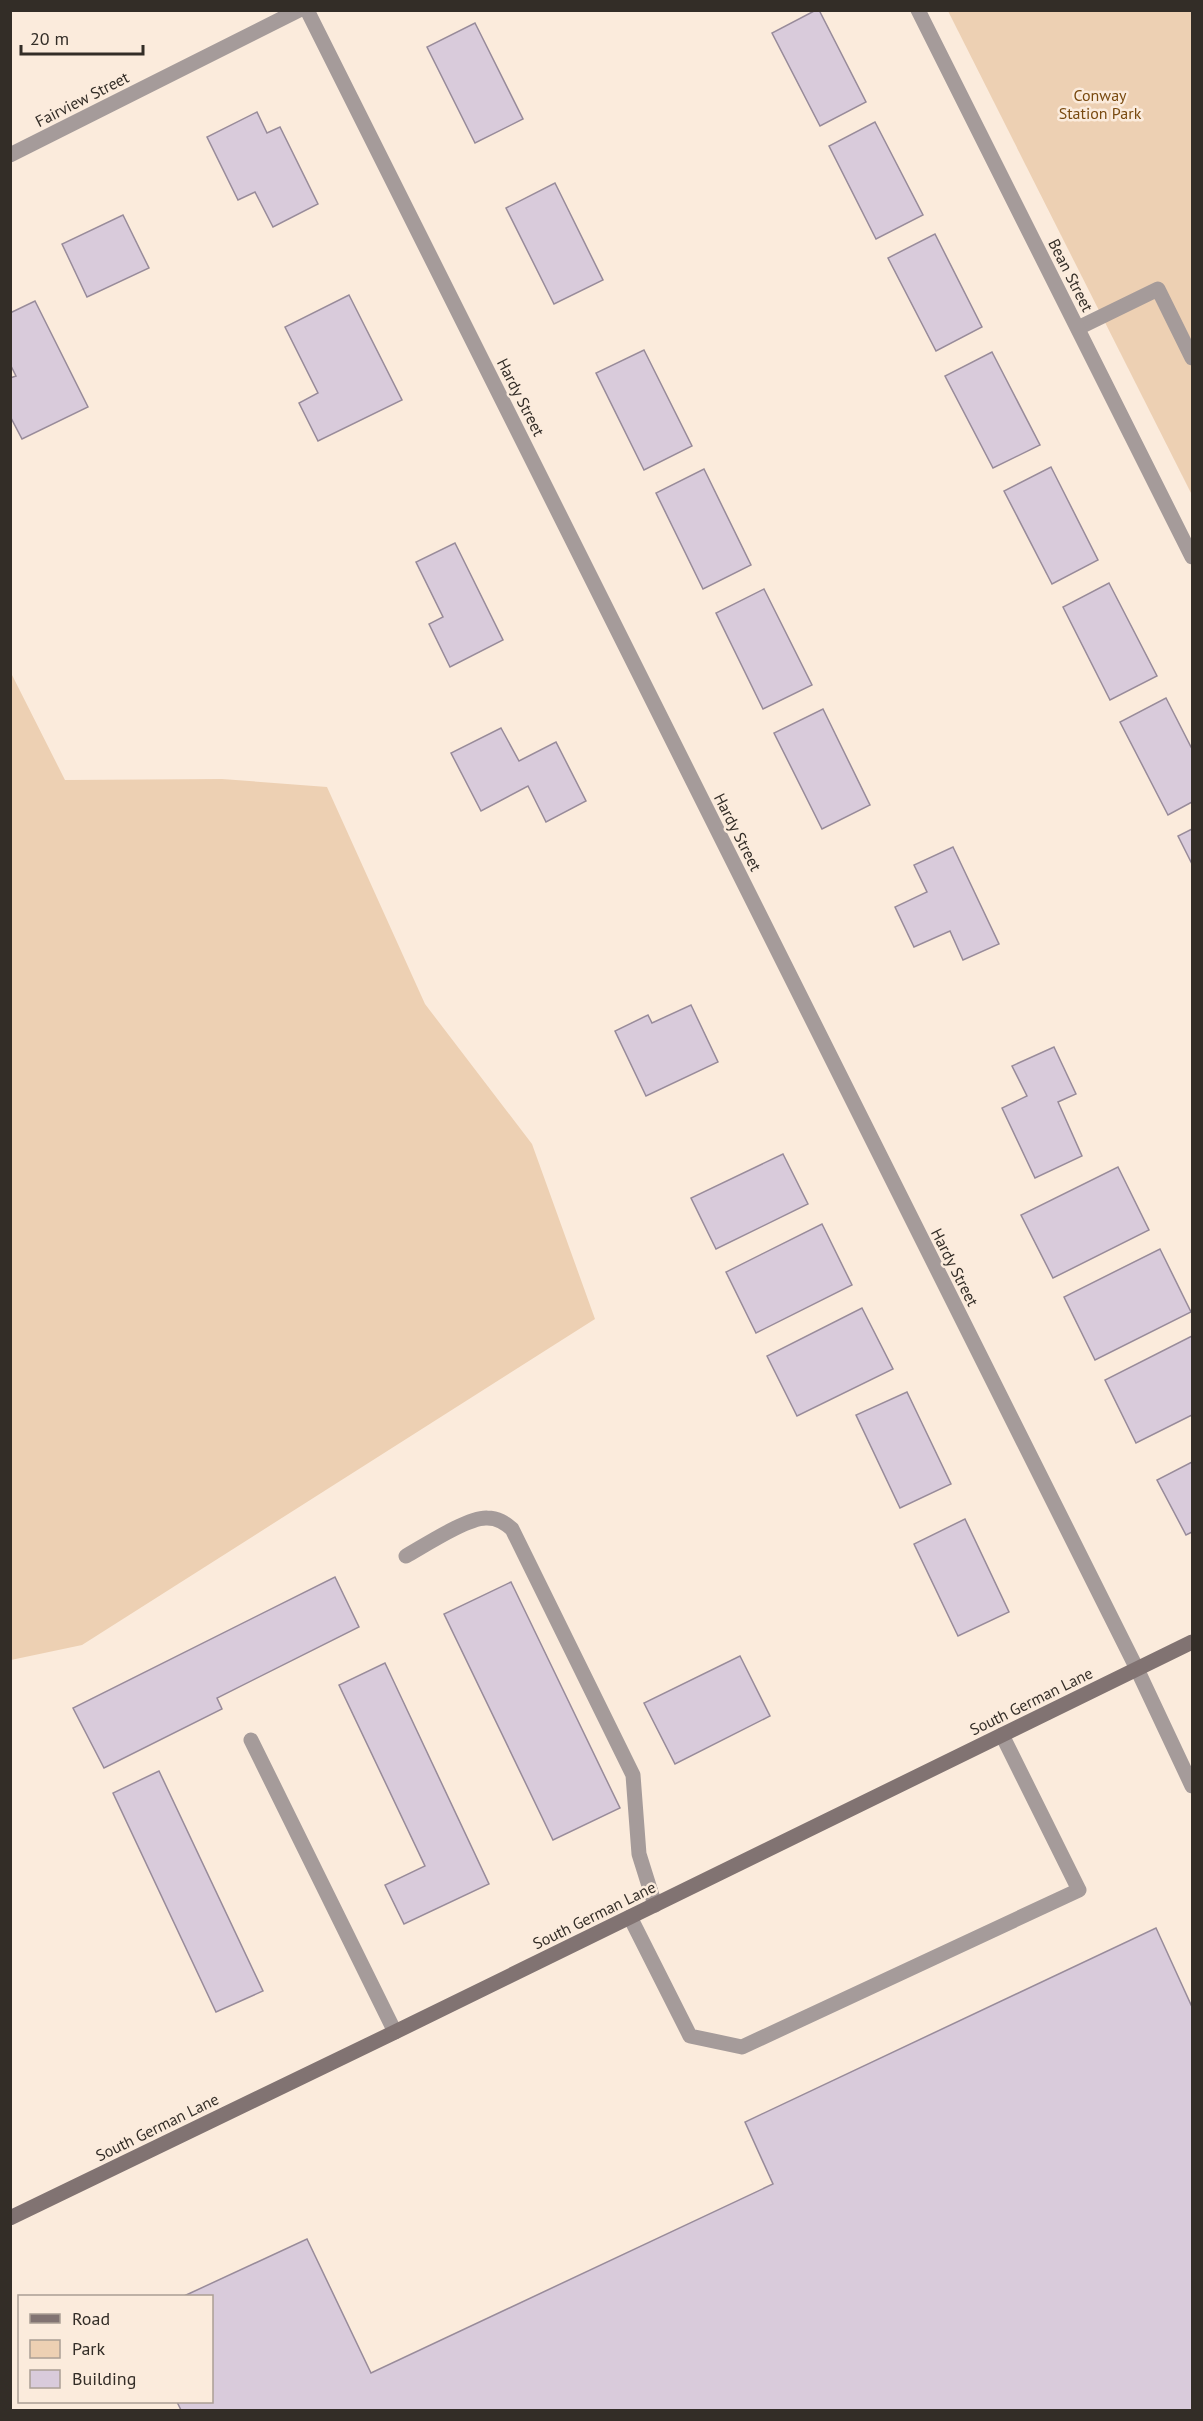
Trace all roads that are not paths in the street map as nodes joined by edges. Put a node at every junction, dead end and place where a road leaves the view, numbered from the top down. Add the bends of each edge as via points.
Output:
1 (299, 10) edge
2 (307, 10) edge
3 (918, 10) edge
4 (10, 155) edge
5 (1078, 328) junction
6 (1192, 358) edge
7 (1192, 557) edge
8 (406, 1556) dead end
9 (1192, 1642) edge
10 (1137, 1669) junction
11 (1002, 1735) junction
12 (251, 1740) dead end
13 (1192, 1786) edge
14 (655, 1905) junction
15 (630, 1917) junction
16 (395, 2032) junction
17 (10, 2217) edge

1 - 4 street, Fairview Street
2 - 10 street, Hardy Street
3 - 5 street, Bean Street
5 - 6 street via 1158,289
5 - 7 street, Bean Street
8 - 14 street via 473,1520 502,1521 512,1529 633,1775 639,1854
9 - 10 street, South German Lane
10 - 11 street, South German Lane
10 - 13 street, Hardy Street
11 - 14 street, South German Lane
11 - 15 street via 1079,1890 742,2047 690,2036
12 - 16 street
14 - 15 street, South German Lane
15 - 16 street, South German Lane
16 - 17 street, South German Lane

